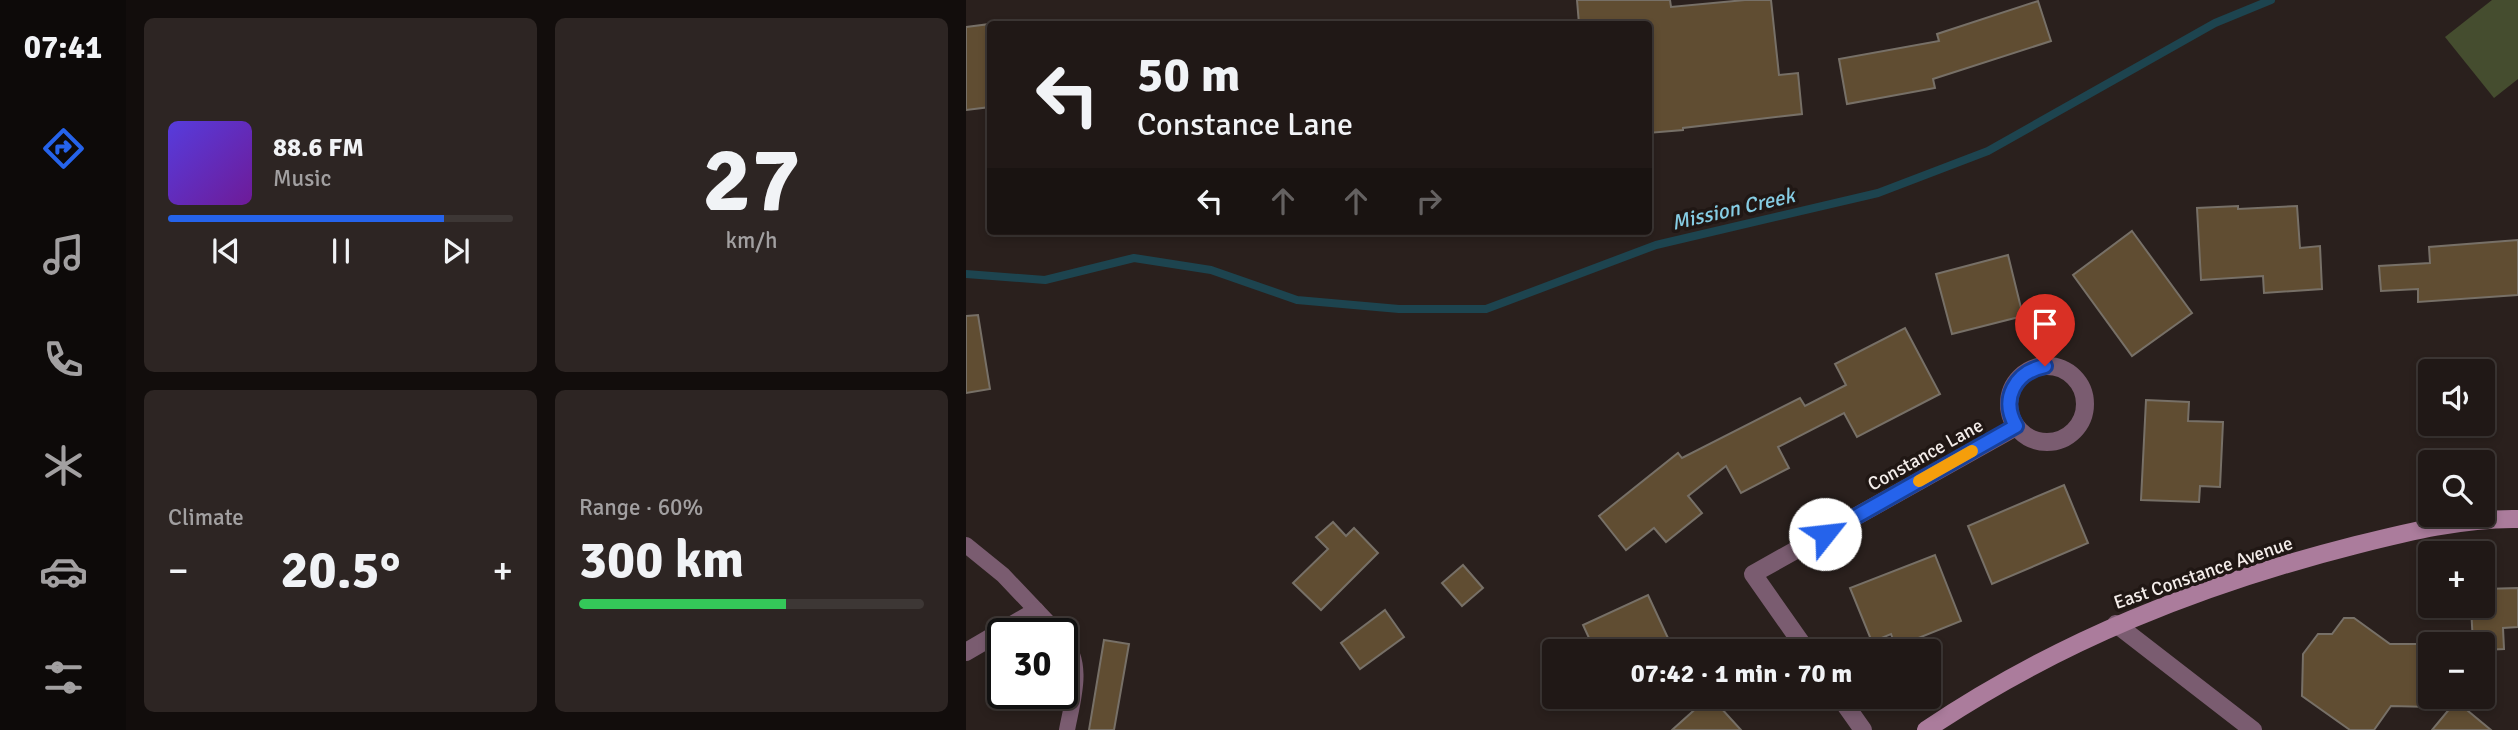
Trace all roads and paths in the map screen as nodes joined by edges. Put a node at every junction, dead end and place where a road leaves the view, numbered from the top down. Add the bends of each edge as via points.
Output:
1 (2016, 426) junction
2 (2518, 519) edge
3 (966, 545) edge
4 (1036, 611) junction
5 (1043, 618) edge
6 (2116, 625) junction
7 (1799, 639) edge
8 (966, 652) edge
9 (1072, 709) edge
10 (1848, 709) edge
11 (1068, 730) edge
12 (1863, 730) edge
13 (1926, 730) edge
14 (2253, 730) edge

1 - 1 street via 2041,441 2057,441 2070,434 2085,409 2078,381 2053,366 2025,373 2009,398
1 - 7 street, Constance Lane via 1753,574
2 - 6 street, East Constance Avenue via 2423,530 2318,555
3 - 4 lane via 1003,575
4 - 5 lane
4 - 8 street
6 - 13 street, East Constance Avenue via 2040,661
6 - 14 street
9 - 11 lane
10 - 12 street

